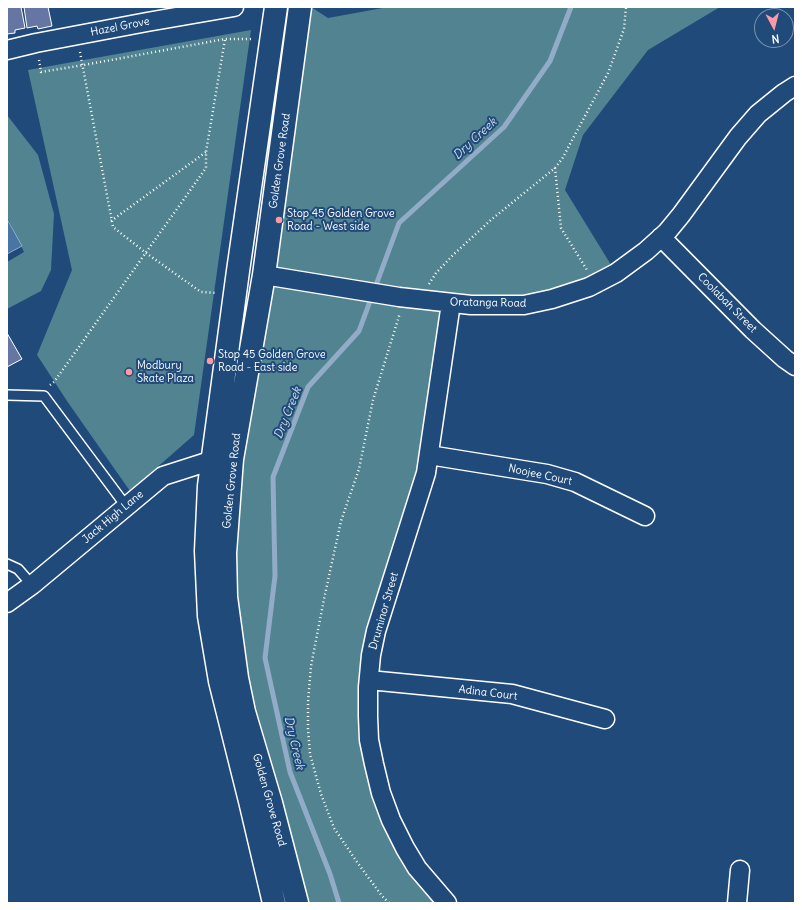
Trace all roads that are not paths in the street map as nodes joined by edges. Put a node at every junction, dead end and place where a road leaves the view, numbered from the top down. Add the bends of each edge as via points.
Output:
1 (234, 7) edge
2 (276, 7) edge
3 (300, 7) edge
4 (7, 50) edge
5 (795, 86) edge
6 (661, 237) junction
7 (238, 271) junction
8 (264, 275) junction
9 (451, 303) junction
10 (795, 366) edge
11 (7, 395) edge
12 (429, 455) junction
13 (222, 459) junction
14 (126, 506) junction
15 (645, 516) dead end
16 (7, 564) edge
17 (32, 585) junction
18 (7, 603) edge
19 (228, 679) junction
20 (368, 680) junction
21 (605, 719) dead end
22 (740, 870) dead end
23 (274, 903) edge
24 (297, 903) edge
25 (447, 903) edge
26 (736, 903) edge

1 - 4 street, Hazel Grove
2 - 7 main road, Golden Grove Road
3 - 8 main road, Golden Grove Road
5 - 6 street, Oratanga Road via 758,114 681,215
6 - 9 street, Oratanga Road via 616,273 589,287 552,300 524,305
6 - 10 street, Coolabah Street via 753,330
7 - 8 main road
7 - 13 main road, Golden Grove Road
8 - 9 street, Oratanga Road
8 - 13 main road, Golden Grove Road
9 - 12 street, Druminor Street
11 - 14 lane via 44,396
12 - 15 street, Noojee Court via 547,474 575,482
12 - 20 street, Druminor Street via 420,494 376,631
13 - 14 street, Jack High Lane via 162,476
13 - 19 main road, Golden Grove Road via 226,597 218,617
14 - 17 street, Jack High Lane
16 - 17 lane via 18,569
17 - 18 street, Jack High Lane
19 - 23 main road, Golden Grove Road via 250,801
19 - 24 main road, Golden Grove Road via 244,712
20 - 21 street, Adina Court via 512,694
20 - 25 street, Druminor Street via 369,740 381,793 391,820 417,868
22 - 26 street

